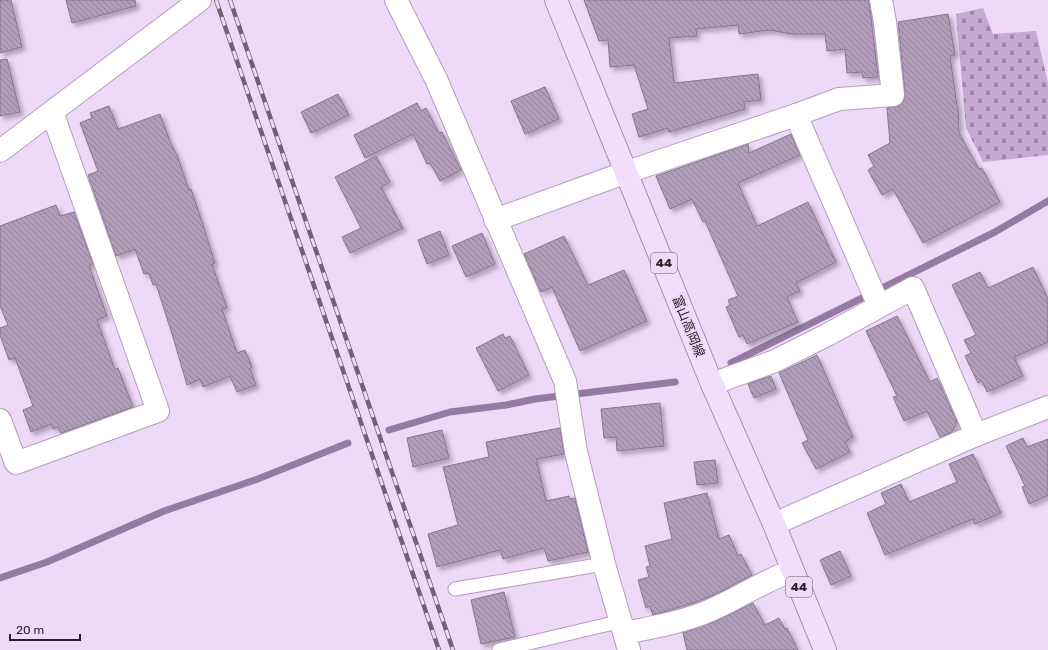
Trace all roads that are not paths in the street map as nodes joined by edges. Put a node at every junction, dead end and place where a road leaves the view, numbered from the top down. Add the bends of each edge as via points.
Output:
1 (200, 0) edge
2 (396, 0) edge
3 (556, 0) edge
4 (881, 0) edge
5 (52, 112) junction
6 (796, 115) junction
7 (0, 151) edge
8 (627, 172) junction
9 (495, 220) junction
10 (879, 306) junction
11 (712, 384) junction
12 (1048, 407) edge
13 (0, 420) edge
14 (976, 436) junction
15 (774, 524) junction
16 (604, 564) junction
17 (792, 570) junction
18 (455, 589) dead end
19 (625, 635) edge
20 (499, 650) edge
21 (825, 650) edge

1 - 5 street
2 - 9 street via 436,79
3 - 8 main road, 富山高岡線 / 44
4 - 6 street via 893,95 839,99
5 - 7 street
5 - 13 street via 158,411 16,464
6 - 8 street
6 - 10 street
8 - 9 street
8 - 11 main road, 富山高岡線 / 44
9 - 16 street via 565,381 576,452
10 - 11 street via 775,361
10 - 14 street via 913,288
11 - 15 main road, 富山高岡線 / 44
12 - 14 street
14 - 15 street
15 - 17 main road, 富山高岡線 / 44
16 - 18 lane
16 - 19 street
17 - 19 street via 775,576 712,610
17 - 21 main road, 富山高岡線 / 44
19 - 20 lane

